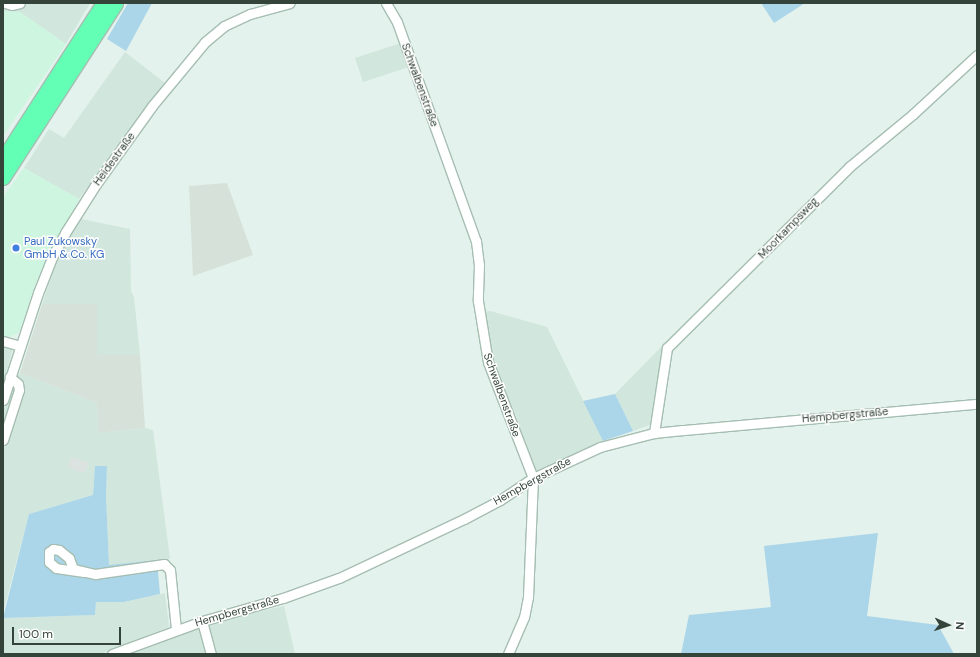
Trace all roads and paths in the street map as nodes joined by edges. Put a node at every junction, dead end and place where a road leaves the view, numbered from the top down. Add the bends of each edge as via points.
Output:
1 (5, 3) edge
2 (20, 3) edge
3 (103, 3) edge
4 (116, 3) edge
5 (290, 3) edge
6 (386, 3) edge
7 (977, 54) edge
8 (3, 158) edge
9 (3, 178) edge
10 (3, 341) edge
11 (20, 346) junction
12 (10, 377) junction
13 (3, 400) edge
14 (977, 404) edge
15 (654, 433) junction
16 (3, 440) edge
17 (533, 478) junction
18 (84, 572) dead end
19 (202, 621) junction
20 (176, 629) junction
21 (112, 654) edge
22 (211, 654) edge
23 (508, 654) edge

1 - 2 street
3 - 8 highway
4 - 9 highway
5 - 11 street, Heidestraße via 250,14 224,26 205,42 166,88 96,184 64,233 38,293
6 - 17 street, Schwalbenstraße via 397,22 476,241 479,265 478,301 488,362
7 - 15 street, Moorkampsweg via 913,114 849,167 667,348
10 - 11 street
11 - 12 street, Heidestraße
12 - 13 street, Heidestraße
12 - 16 street via 18,384 19,390
14 - 15 street, Hempbergstraße
15 - 17 street, Hempbergstraße via 600,447
17 - 19 street, Hempbergstraße via 500,500 464,519 339,578 283,598
17 - 23 street, Schwalbenstraße via 528,597 524,617
18 - 20 street via 95,574 164,564 170,570
19 - 20 street, Hempbergstraße
19 - 22 street
20 - 21 street, Hempbergstraße

